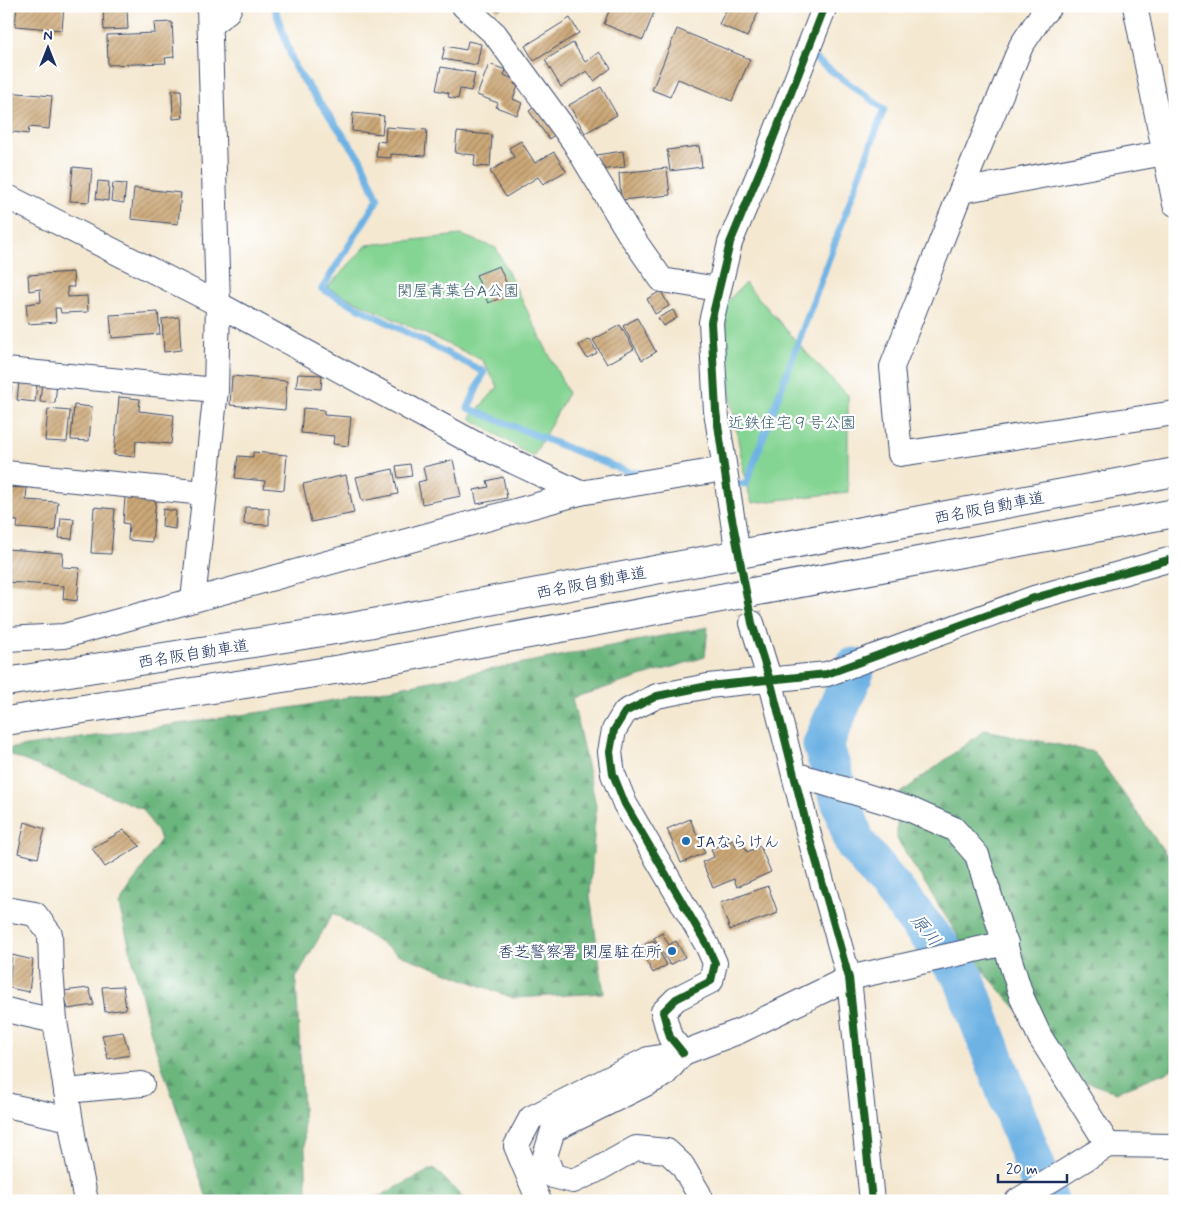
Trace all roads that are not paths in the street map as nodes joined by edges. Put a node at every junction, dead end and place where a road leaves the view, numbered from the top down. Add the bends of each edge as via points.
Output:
1 (230, 6) edge
2 (464, 6) edge
3 (825, 6) edge
4 (1050, 6) edge
5 (1135, 6) edge
6 (209, 16) edge
7 (1170, 152) edge
8 (961, 191) junction
9 (6, 196) edge
10 (1175, 204) edge
11 (718, 289) junction
12 (218, 304) junction
13 (6, 370) edge
14 (216, 390) junction
15 (1175, 413) edge
16 (724, 469) junction
17 (1175, 472) edge
18 (6, 473) edge
19 (204, 493) junction
20 (580, 493) junction
21 (1175, 513) edge
22 (736, 542) tunnel mouth
23 (1175, 558) edge
24 (193, 600) junction
25 (752, 623) tunnel mouth
26 (6, 639) edge
27 (770, 679) junction
28 (6, 682) edge
29 (6, 721) edge
30 (794, 774) junction
31 (6, 909) edge
32 (1006, 943) junction
33 (849, 978) junction
34 (6, 1010) edge
35 (55, 1020) junction
36 (683, 1053) junction
37 (142, 1084) dead end
38 (66, 1091) junction
39 (6, 1105) edge
40 (70, 1118) junction
41 (1108, 1144) junction
42 (1175, 1146) edge
43 (86, 1201) edge
44 (539, 1201) edge
45 (697, 1201) edge
46 (872, 1201) edge
47 (1017, 1201) edge

1 - 6 street via 228,12
2 - 11 street via 495,34 574,142 629,233 662,280
3 - 11 street via 730,243
4 - 8 street via 1021,46
5 - 7 street
6 - 12 street
7 - 8 street
7 - 10 street
8 - 15 street via 892,368 900,454
9 - 12 street
11 - 16 street via 711,322 716,411
12 - 14 street
12 - 20 street via 472,442
13 - 14 street
14 - 19 street
16 - 20 street
16 - 22 street
17 - 28 highway, 西名阪自動車道 via 341,628
18 - 19 street
19 - 24 street
20 - 24 street
21 - 29 highway via 341,670
23 - 27 street via 1034,598 827,674
24 - 26 street via 64,636
25 - 27 street
27 - 30 street
27 - 36 street via 657,696 625,712 614,730 610,752 613,774 625,804 715,964 711,981 676,999 663,1012 670,1037
30 - 32 street via 910,809 954,829 977,855
30 - 33 street
31 - 35 street via 35,914 50,934
32 - 33 street
32 - 41 street via 1022,998 1040,1037
33 - 36 street via 740,1031
33 - 46 street
34 - 35 street
35 - 38 street
36 - 44 street via 648,1059 531,1118 516,1146
36 - 45 street via 664,1075 554,1130 545,1156 553,1176 573,1181 636,1148 666,1151 682,1165 698,1194
37 - 38 street
38 - 40 street
39 - 40 street
40 - 43 street
41 - 42 street
41 - 47 street

